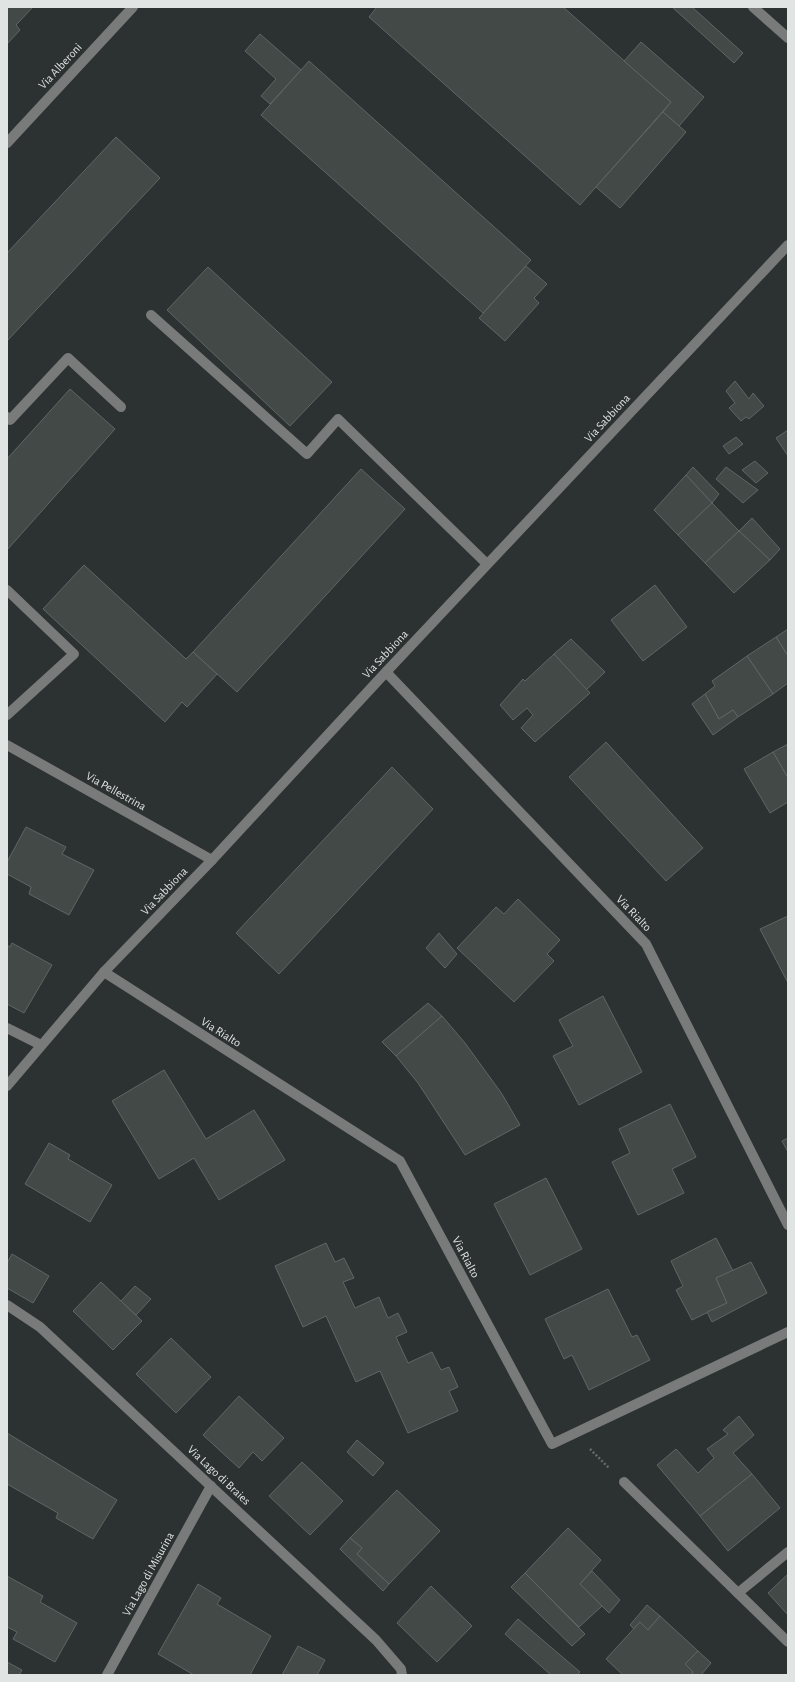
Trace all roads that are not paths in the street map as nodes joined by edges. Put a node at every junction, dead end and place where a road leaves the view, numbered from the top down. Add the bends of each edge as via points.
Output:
1 (133, 7) edge
2 (753, 7) edge
3 (788, 38) edge
4 (7, 143) edge
5 (788, 245) edge
6 (152, 316) dead end
7 (121, 407) dead end
8 (7, 417) edge
9 (487, 564) junction
10 (7, 590) edge
11 (386, 672) junction
12 (7, 715) edge
13 (7, 745) edge
14 (212, 860) junction
15 (104, 972) junction
16 (7, 1028) edge
17 (41, 1045) junction
18 (7, 1086) edge
19 (788, 1225) edge
20 (7, 1305) edge
21 (788, 1332) edge
22 (624, 1482) road end
23 (211, 1486) junction
24 (788, 1552) edge
25 (738, 1593) junction
26 (788, 1642) edge
27 (107, 1675) edge
28 (402, 1675) edge

1 - 4 street, Via Alberoni
2 - 3 street
5 - 9 street, Via Sabbiona
6 - 9 street via 307,454 338,419
7 - 8 street via 68,358 10,420
9 - 11 street, Via Sabbiona
10 - 12 street via 74,654
11 - 14 street, Via Sabbiona
11 - 19 street, Via Rialto via 646,944
13 - 14 street, Via Pellestrina
14 - 15 street, Via Sabbiona
15 - 17 street, Via Sabbiona
15 - 21 street, Via Rialto via 400,1161 552,1444
16 - 17 street
17 - 18 street, Via Sabbiona
20 - 23 street, Via Lago di Braies via 40,1327
22 - 25 street
23 - 27 street, Via Lago di Misurina
23 - 28 street, Via Lago di Braies via 376,1640 401,1669
24 - 25 street
25 - 26 street

